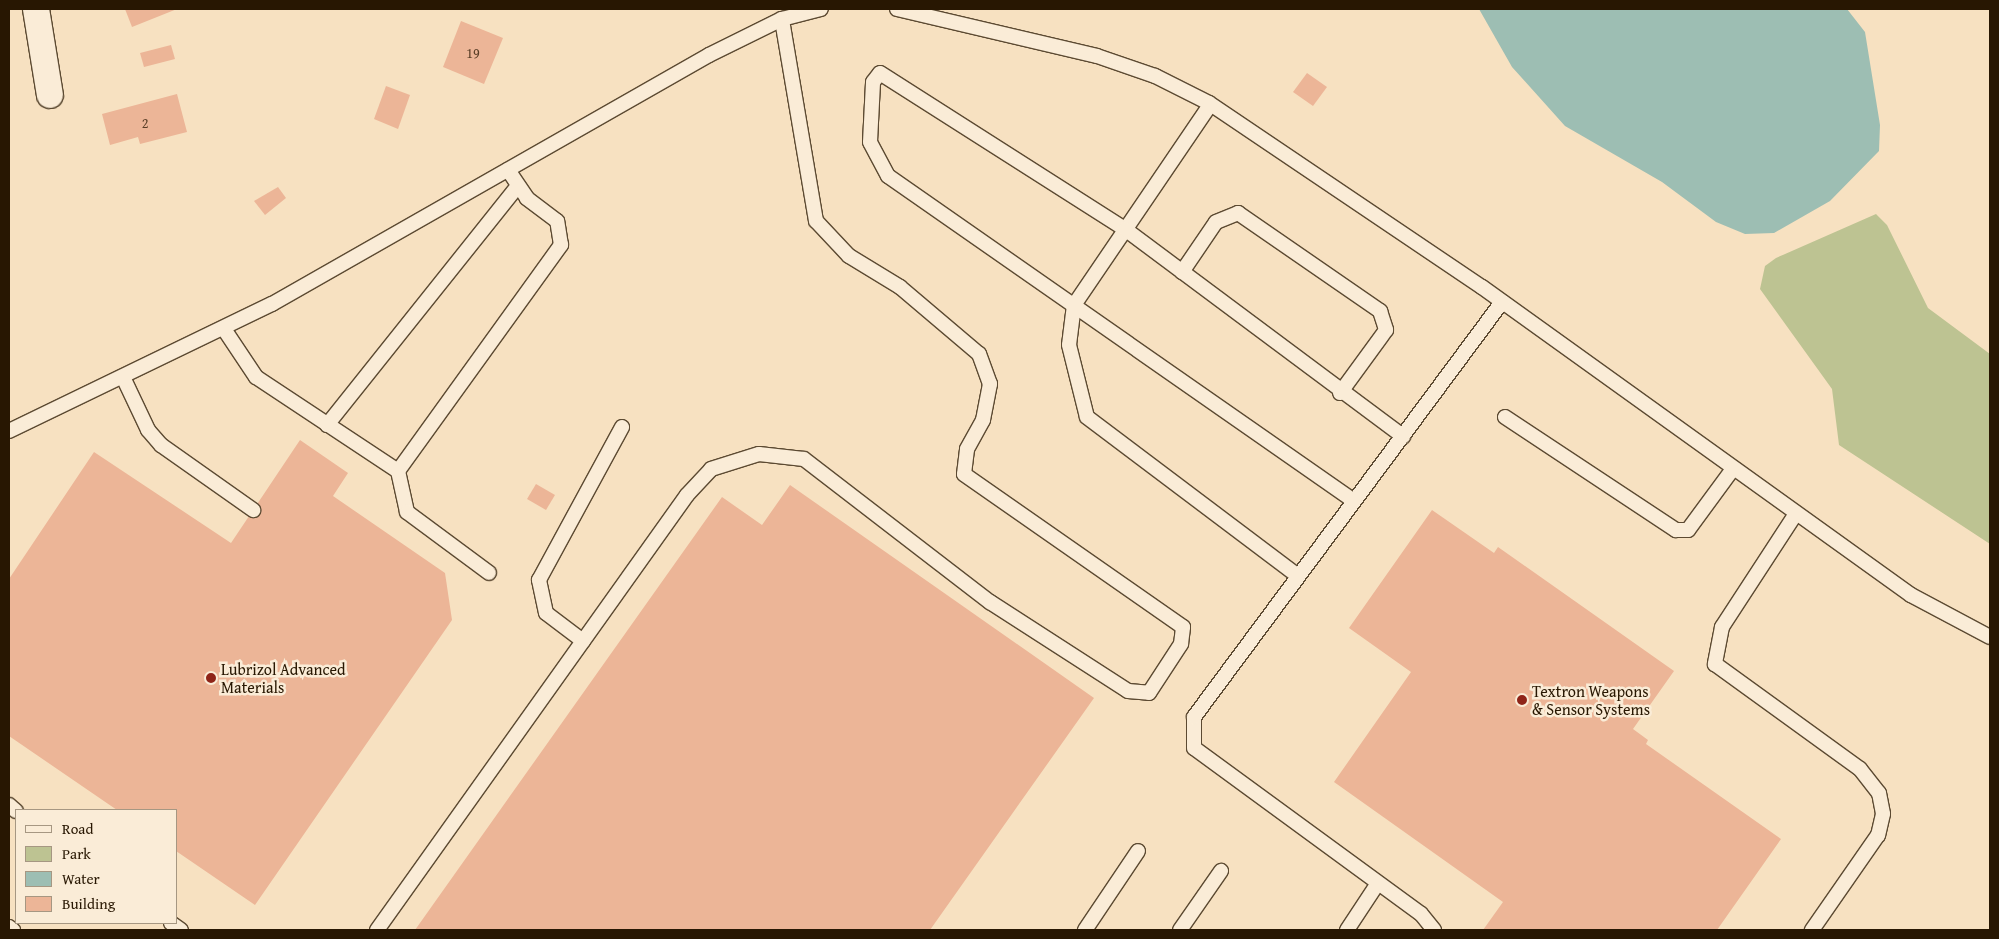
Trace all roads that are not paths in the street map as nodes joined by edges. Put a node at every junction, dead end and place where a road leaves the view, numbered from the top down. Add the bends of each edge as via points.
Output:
1 (36, 9) edge
2 (821, 9) edge
3 (897, 9) edge
4 (782, 20) junction
5 (50, 95) dead end
6 (1210, 105) junction
7 (508, 170) junction
8 (518, 186) junction
9 (1125, 229) junction
10 (1182, 272) junction
11 (1502, 302) junction
12 (1074, 305) junction
13 (224, 329) junction
14 (123, 378) junction
15 (1340, 392) junction
16 (1505, 417) dead end
17 (327, 425) junction
18 (622, 427) dead end
19 (9, 431) edge
20 (1403, 436) junction
21 (1732, 470) junction
22 (398, 472) junction
23 (1354, 501) junction
24 (253, 510) dead end
25 (1795, 515) junction
26 (489, 572) dead end
27 (1298, 576) junction
28 (1990, 637) edge
29 (584, 640) junction
30 (1138, 851) dead end
31 (1221, 871) dead end
32 (1378, 883) junction
33 (9, 927) edge
34 (13, 930) edge
35 (377, 930) edge
36 (1084, 930) edge
37 (1180, 930) edge
38 (1347, 930) edge
39 (1434, 930) edge
40 (1812, 930) edge

1 - 5 street
2 - 4 lane
3 - 6 lane via 1119,63
4 - 7 lane via 709,55
4 - 29 lane via 816,221 848,256 900,288 979,354 990,384 983,420 967,449 964,474 1183,628 1182,644 1149,693 1128,692 990,602 804,459 759,454 711,469 687,495
6 - 9 lane
6 - 11 lane
7 - 8 lane
7 - 13 lane
8 - 17 lane
8 - 22 lane via 557,220 561,244
9 - 10 lane
9 - 12 lane
9 - 12 lane via 893,79 880,73 873,82 870,142 888,176
10 - 15 lane
10 - 15 lane via 1216,222 1238,213 1380,311 1386,330
11 - 20 lane
11 - 21 lane
12 - 23 lane
12 - 27 lane via 1069,344 1087,417
13 - 14 lane
13 - 17 lane via 256,377
14 - 19 lane
14 - 24 lane via 148,430 161,445
15 - 20 lane
16 - 21 lane via 1676,530 1688,530
17 - 22 lane
18 - 29 lane via 539,580 546,613
20 - 23 lane
21 - 25 lane
22 - 26 lane via 407,512
23 - 27 lane
25 - 28 lane via 1911,595
25 - 40 lane via 1722,626 1715,664 1860,769 1879,794 1883,814 1878,835
27 - 32 lane via 1194,717 1194,748
29 - 35 lane
30 - 36 lane
31 - 37 lane
32 - 38 lane
32 - 39 lane via 1421,914
33 - 34 lane

